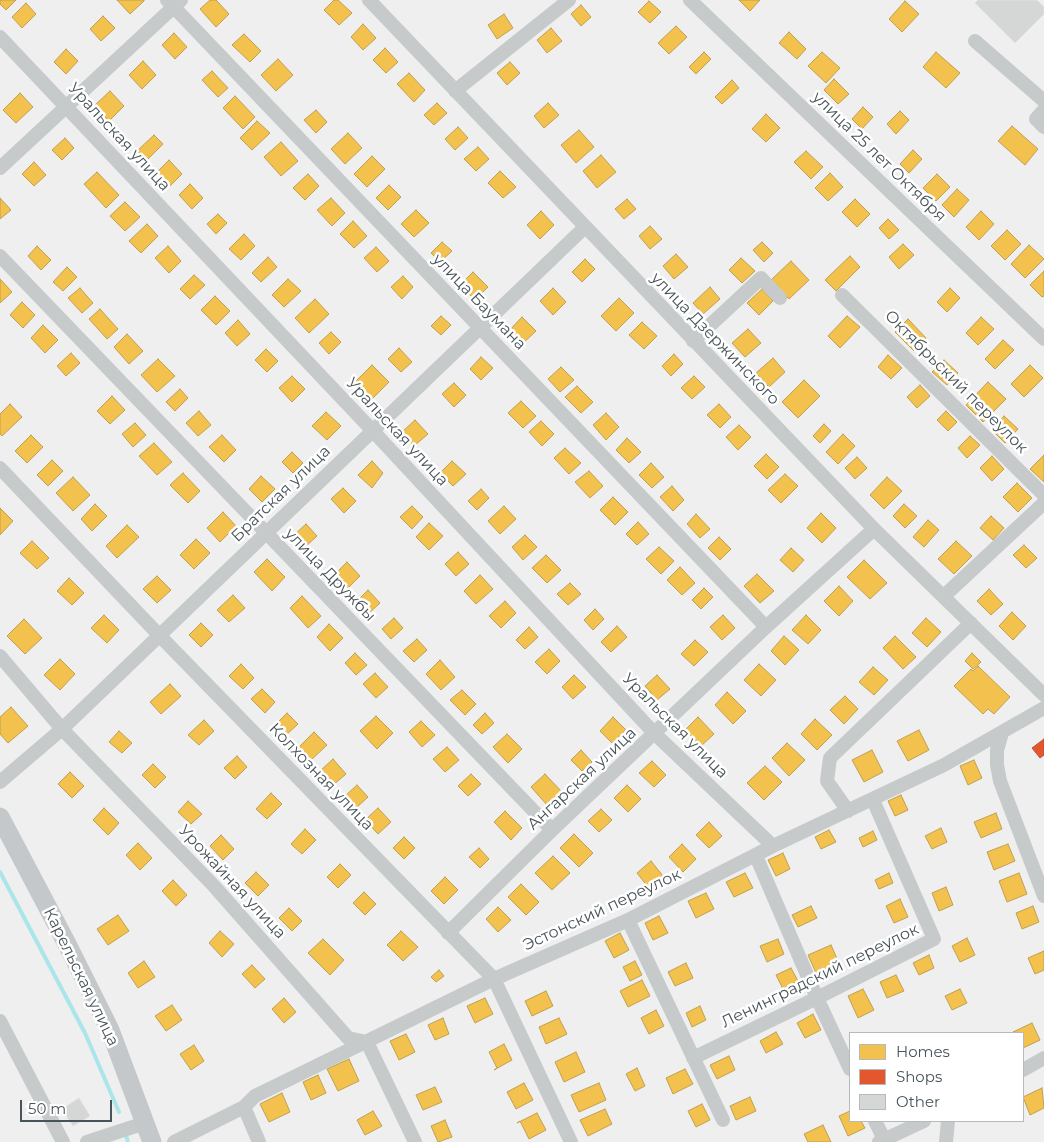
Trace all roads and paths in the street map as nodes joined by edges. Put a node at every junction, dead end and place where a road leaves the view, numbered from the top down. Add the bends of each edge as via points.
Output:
1 (369, 0) edge
2 (569, 0) edge
3 (690, 0) edge
4 (174, 2) edge
5 (0, 37) edge
6 (975, 41) dead end
7 (455, 91) junction
8 (1044, 101) edge
9 (66, 107) junction
10 (1044, 110) edge
11 (1044, 127) edge
12 (0, 168) edge
13 (584, 228) junction
14 (0, 256) edge
15 (842, 295) dead end
16 (780, 298) dead end
17 (480, 328) junction
18 (1044, 339) edge
19 (693, 341) junction
20 (372, 430) junction
21 (0, 468) edge
22 (1044, 495) edge
23 (1044, 503) edge
24 (874, 529) junction
25 (266, 534) junction
26 (944, 596) junction
27 (970, 623) junction
28 (766, 627) junction
29 (159, 635) junction
30 (0, 656) edge
31 (1044, 695) edge
32 (1044, 708) edge
33 (62, 729) junction
34 (1002, 733) junction
35 (655, 734) junction
36 (0, 782) edge
37 (873, 800) junction
38 (848, 812) junction
39 (0, 817) edge
40 (552, 830) junction
41 (773, 846) junction
42 (756, 856) junction
43 (1044, 896) edge
44 (628, 920) junction
45 (448, 933) junction
46 (494, 979) junction
47 (816, 998) junction
48 (0, 1021) edge
49 (367, 1042) junction
50 (693, 1058) junction
51 (1044, 1058) edge
52 (849, 1067) edge
53 (1024, 1069) edge
54 (244, 1106) junction
55 (722, 1120) dead end
56 (875, 1122) edge
57 (922, 1122) edge
58 (948, 1122) edge
59 (145, 1123) junction
60 (881, 1141) edge
61 (63, 1142) edge
62 (87, 1142) edge
63 (152, 1142) edge
64 (174, 1142) edge
65 (259, 1142) edge
66 (415, 1142) edge
67 (571, 1142) edge
68 (946, 1142) edge

1 - 7 street, улица Дзержинского
2 - 7 street
3 - 18 street, улица 25 лет Октября
4 - 9 street
4 - 17 street, улица Баумана
5 - 9 street, Уральская улица
6 - 8 street
7 - 13 street, улица Дзержинского
9 - 12 street
9 - 20 street, Уральская улица
10 - 11 street via 1036,119
13 - 17 street, Братская улица
13 - 19 street, улица Дзержинского
14 - 25 street, улица Дружбы
15 - 22 street, Октябрьский переулок
16 - 19 street via 761,278
17 - 20 street, Братская улица
17 - 28 street, улица Баумана
19 - 24 street, улица Дзержинского
20 - 25 street, Братская улица
20 - 35 street, Уральская улица
21 - 29 street, Колхозная улица
23 - 26 street
24 - 26 street, улица Дзержинского
24 - 28 street, Ангарская улица
25 - 29 street, Братская улица
25 - 40 street, улица Дружбы
26 - 27 street, улица Дзержинского
27 - 31 street, улица Дзержинского
27 - 38 street via 830,758 827,781
28 - 35 street, Ангарская улица
29 - 33 street, Братская улица
29 - 45 street, Колхозная улица
30 - 33 street, Урожайная улица
32 - 34 street, Эстонский переулок
33 - 36 street, Братская улица
33 - 49 street, Урожайная улица via 214,886 348,1038
34 - 37 street, Эстонский переулок
34 - 43 street via 997,750 1000,781
35 - 40 street, Ангарская улица
35 - 41 street, Уральская улица
37 - 38 street, Эстонский переулок
37 - 47 street, Ленинградский переулок via 934,938
38 - 41 street, Эстонский переулок
39 - 59 main road, Карельская улица via 110,1030
40 - 45 street, Ангарская улица
41 - 42 street, Эстонский переулок
42 - 44 street, Эстонский переулок
42 - 47 street
44 - 46 street, Эстонский переулок
44 - 50 street
45 - 46 street, Колхозная улица
46 - 49 street, Эстонский переулок
46 - 67 street, Колхозная улица
47 - 50 street, Ленинградский переулок
47 - 52 street
48 - 61 street
49 - 54 street, Эстонский переулок via 255,1096
49 - 66 street
50 - 55 street
51 - 53 street
54 - 64 street, Эстонский переулок
54 - 65 street
56 - 60 street
57 - 60 street
58 - 68 street
59 - 62 street
59 - 63 main road, Карельская улица

